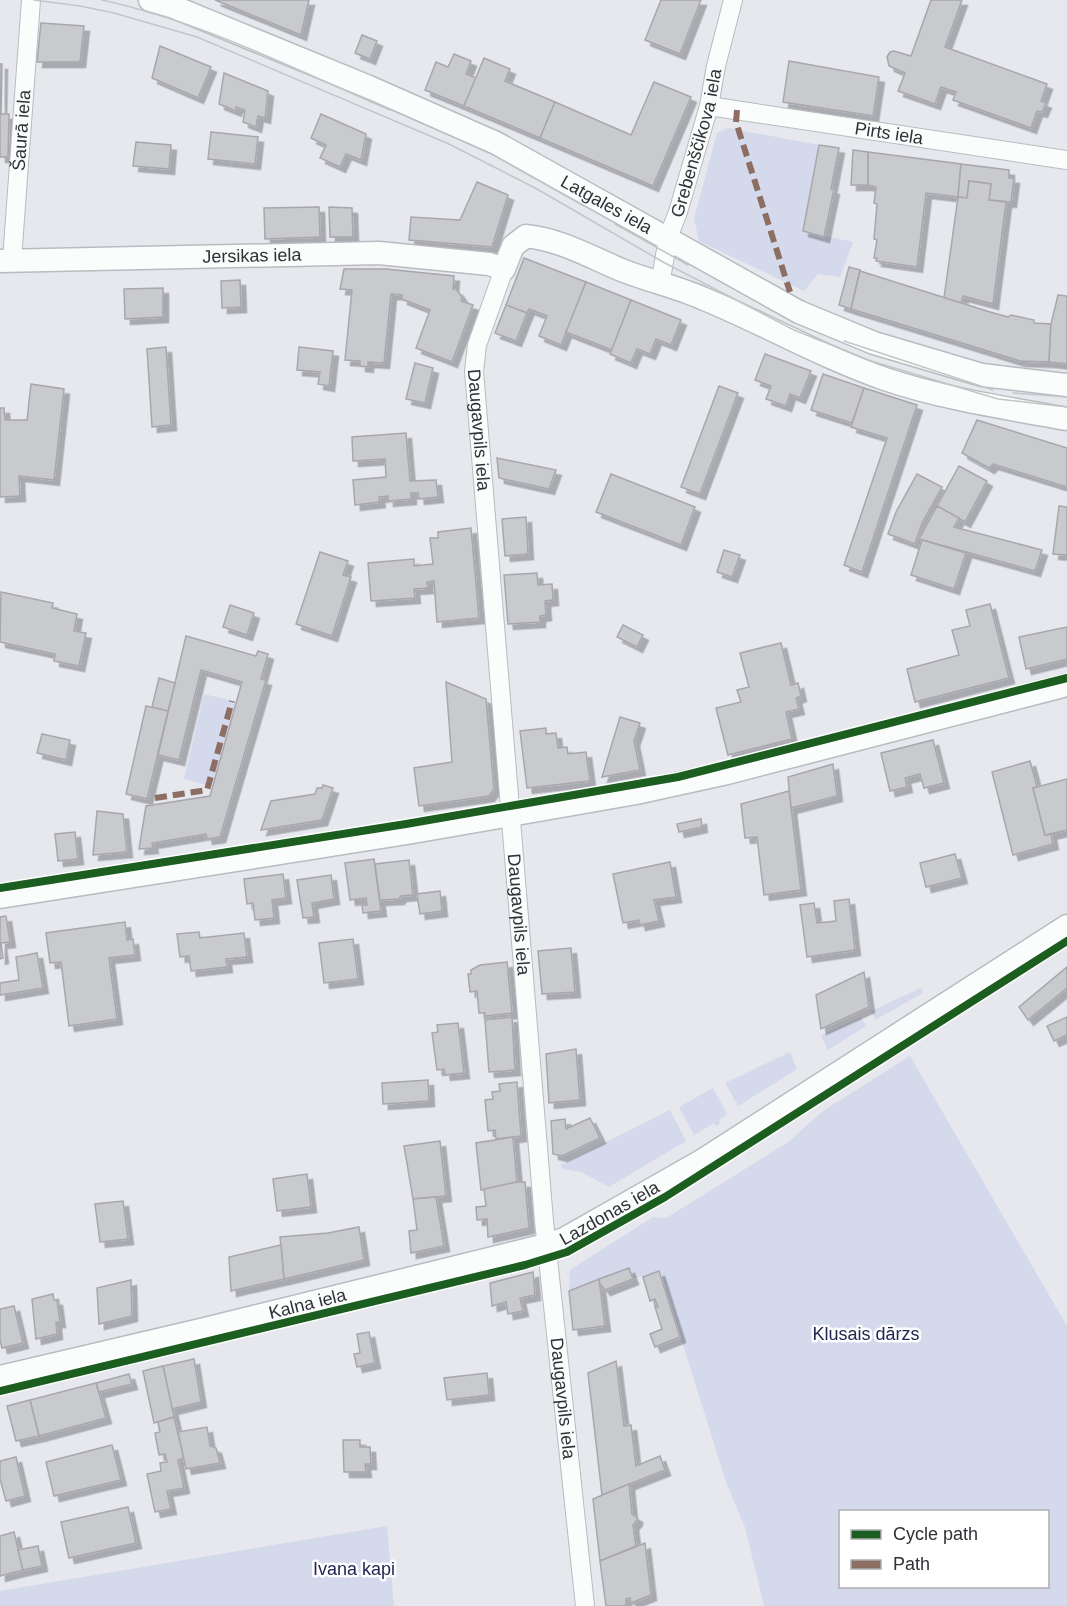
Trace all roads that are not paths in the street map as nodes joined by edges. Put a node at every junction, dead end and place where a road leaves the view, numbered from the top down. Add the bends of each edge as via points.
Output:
1 (31, 0) edge
2 (150, 0) edge
3 (734, 0) edge
4 (709, 106) junction
5 (1067, 160) edge
6 (668, 238) junction
7 (6, 260) edge
8 (504, 269) junction
9 (660, 285) junction
10 (1067, 385) edge
11 (1067, 419) edge
12 (1067, 685) edge
13 (512, 815) junction
14 (0, 897) edge
15 (1067, 926) edge
16 (546, 1245) junction
17 (0, 1377) edge
18 (585, 1606) edge

1 - 7 street, Šaurā iela
2 - 6 street, Latgales iela via 347,78 496,143
3 - 4 street, Grebenščikova iela
4 - 5 street, Pirts iela
4 - 6 street, Grebenščikova iela
6 - 9 street, Grebenščikova iela
6 - 10 street, Latgales iela via 799,312 874,343 982,375
7 - 8 street, Jersikas iela via 379,253 489,264
8 - 9 street, Daugavpils iela via 513,246 526,236 552,240
8 - 13 street, Daugavpils iela via 477,345 474,371
9 - 11 street via 701,297 885,379 970,402
12 - 13 street via 727,773
13 - 14 street
13 - 16 street, Daugavpils iela
15 - 16 street, Lazdonas iela via 703,1160 564,1239
16 - 17 street, Kalna iela
16 - 18 street, Daugavpils iela

